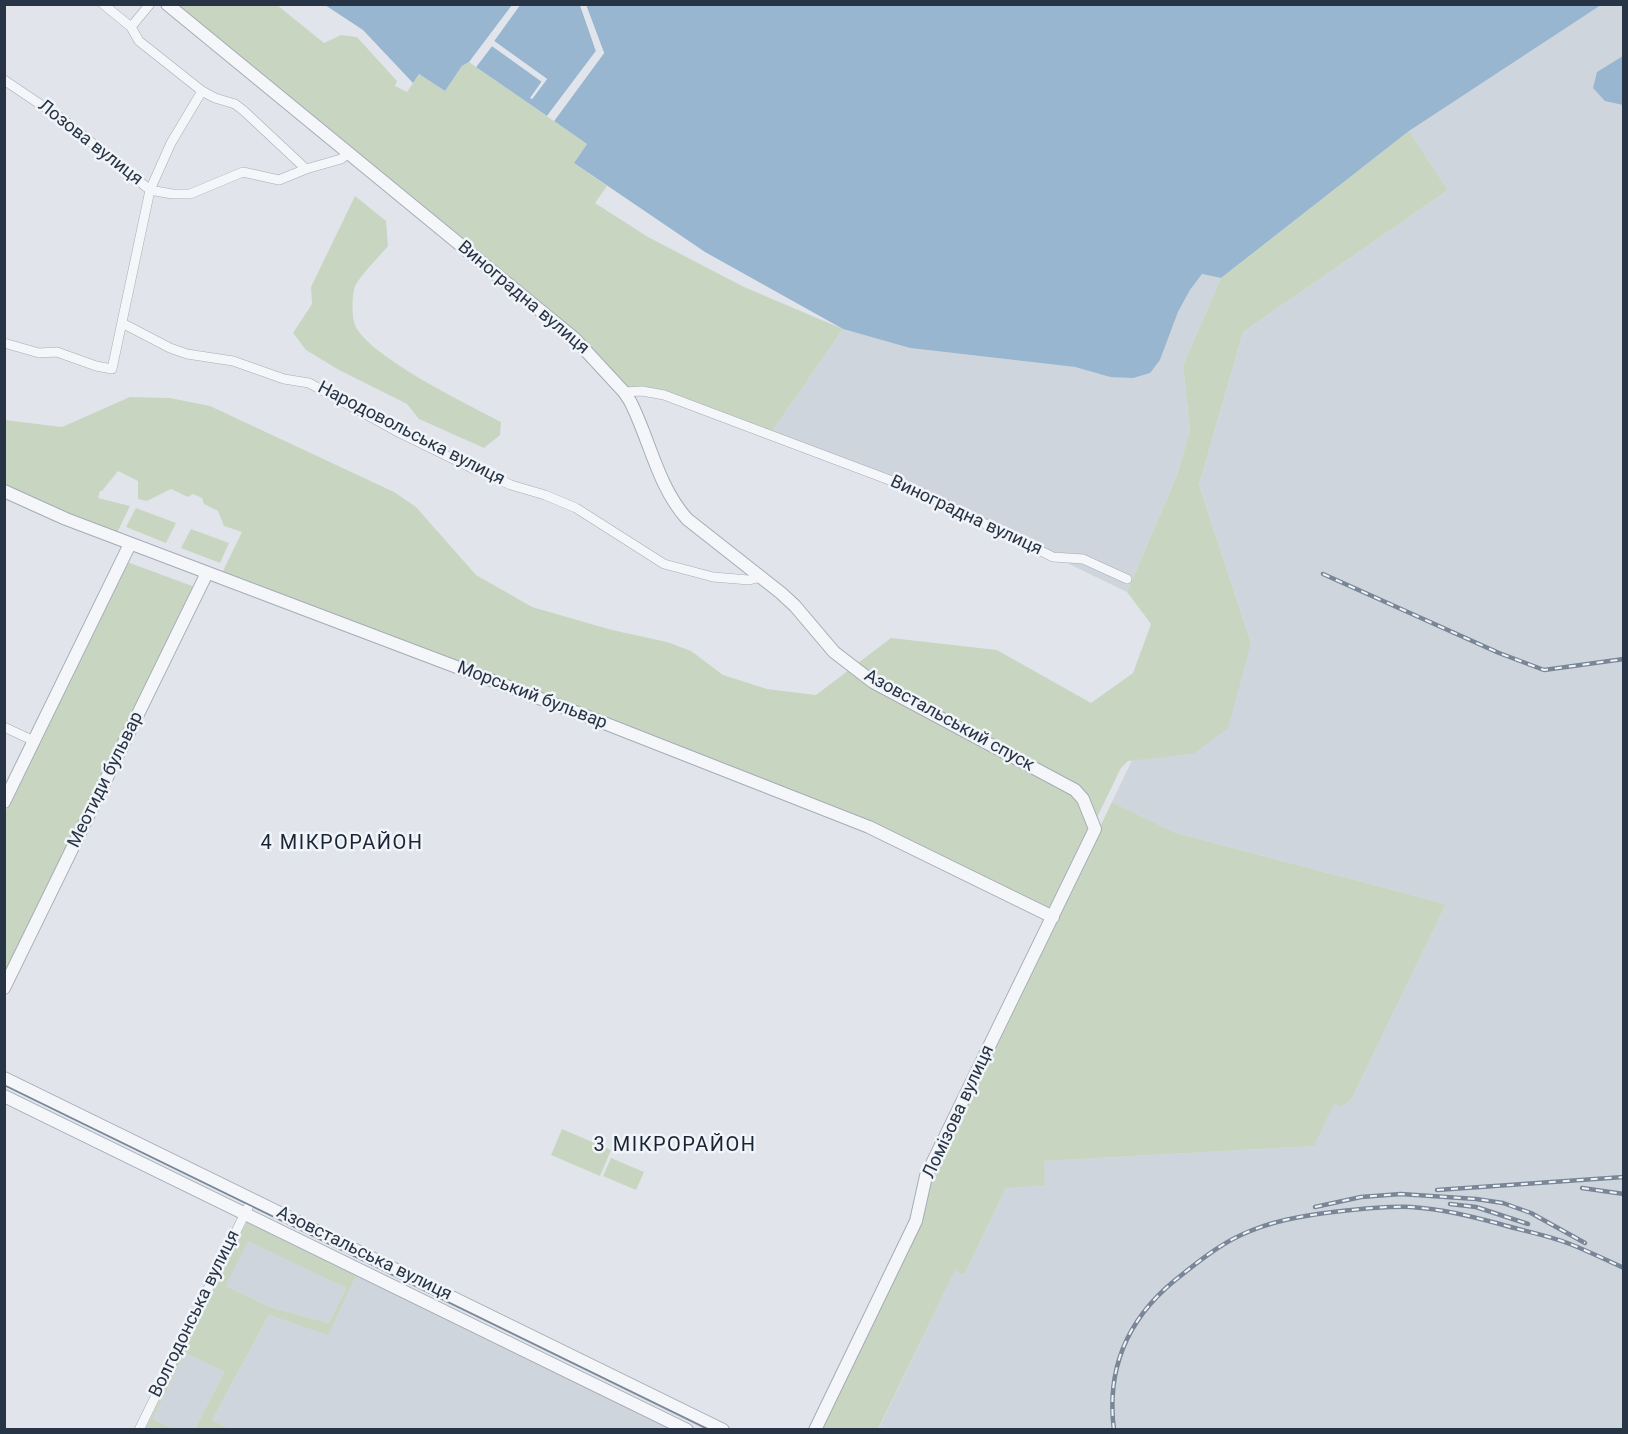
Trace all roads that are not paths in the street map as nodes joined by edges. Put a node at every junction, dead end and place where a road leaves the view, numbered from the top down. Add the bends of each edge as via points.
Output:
1 (103, 4) edge
2 (150, 4) edge
3 (167, 4) edge
4 (131, 27) junction
5 (4, 80) edge
6 (202, 91) junction
7 (349, 153) junction
8 (306, 169) junction
9 (150, 190) junction
10 (122, 323) junction
11 (4, 343) edge
12 (624, 392) junction
13 (4, 491) edge
14 (130, 544) junction
15 (207, 573) junction
16 (761, 577) junction
17 (1127, 579) dead end
18 (4, 728) edge
19 (34, 741) junction
20 (4, 801) edge
21 (1095, 830) joint
22 (1053, 916) junction
23 (4, 988) edge
24 (4, 1078) edge
25 (4, 1096) edge
26 (252, 1199) junction
27 (245, 1214) junction
28 (139, 1430) edge
29 (687, 1430) edge
30 (723, 1430) edge
31 (815, 1430) edge

1 - 4 street
2 - 4 street
3 - 7 street, Виноградна вулиця
4 - 6 street via 139,41
5 - 9 street, Лозова вулиця via 65,121
6 - 8 street via 235,104
6 - 9 street via 185,116
7 - 8 street, Лозова вулиця
7 - 12 street, Виноградна вулиця via 572,336
8 - 9 street, Лозова вулиця via 279,180 243,172 190,194
9 - 10 street
10 - 11 street via 112,369 57,352 39,353
10 - 16 street, Народовольська вулиця via 178,351 233,361 284,379 309,383 474,470 576,508 664,564 713,577
12 - 16 street, Азовстальський спуск via 675,506
12 - 17 street, Виноградна вулиця via 664,396 916,490 1053,557 1083,560
13 - 14 street, Морський бульвар
14 - 15 street, Морський бульвар
14 - 19 street
15 - 22 street, Морський бульвар via 869,827
15 - 23 street, Меотиди бульвар
16 - 21 street, Азовстальський спуск via 795,606 834,651 873,682 1074,790 1083,800
18 - 19 street
19 - 20 street
21 - 22 street, Ломізова вулиця
22 - 31 street, Ломізова вулиця via 926,1176 916,1221
24 - 26 street, Азовстальська вулиця
25 - 27 street, Азовстальська вулиця
26 - 27 street, Волгодонська вулиця
26 - 30 street, Азовстальська вулиця
27 - 28 street, Волгодонська вулиця
27 - 29 street, Азовстальська вулиця

